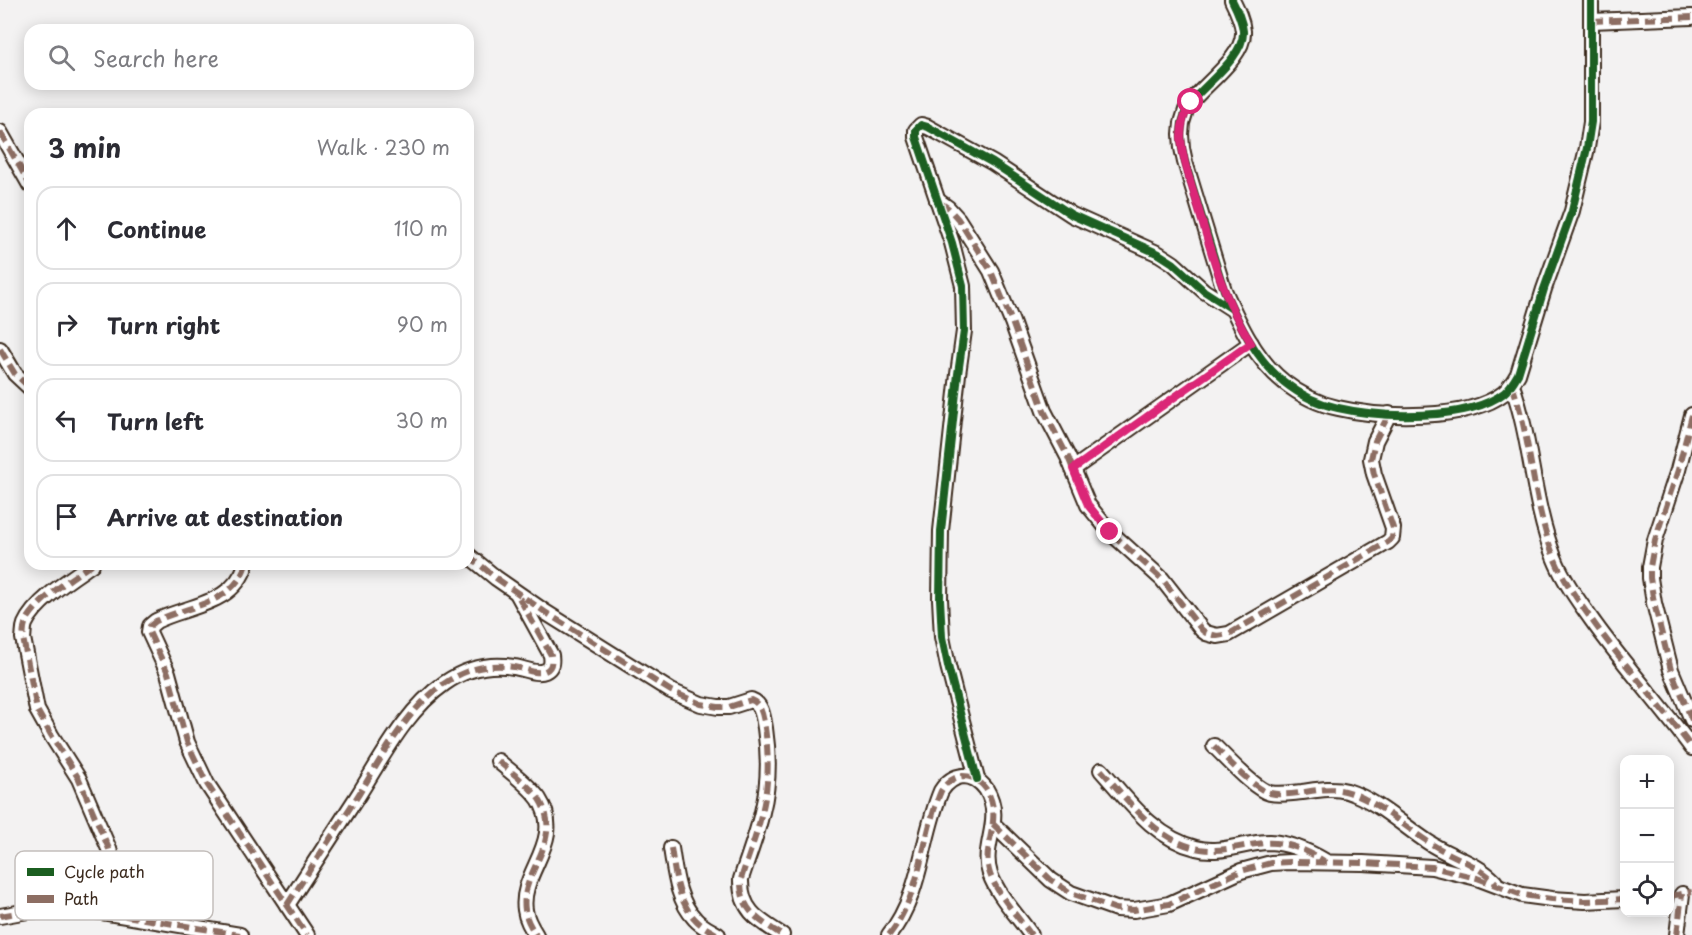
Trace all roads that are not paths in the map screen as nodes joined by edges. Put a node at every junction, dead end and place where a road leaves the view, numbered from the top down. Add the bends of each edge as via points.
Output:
1 (1232, 0) edge
2 (1591, 0) edge
3 (1692, 17) edge
4 (1591, 21) junction
5 (0, 132) edge
6 (24, 174) edge
7 (937, 200) junction
8 (1232, 309) junction
9 (1251, 343) junction
10 (0, 348) edge
11 (24, 382) edge
12 (1512, 385) junction
13 (1389, 414) junction
14 (1692, 415) edge
15 (1073, 469) junction
16 (474, 560) edge
17 (84, 570) edge
18 (244, 570) edge
19 (516, 591) junction
20 (1692, 720) edge
21 (1214, 746) dead end
22 (1692, 748) edge
23 (498, 761) dead end
24 (1101, 770) dead end
25 (977, 779) junction
26 (993, 824) junction
27 (672, 848) dead end
28 (110, 851) edge
29 (1327, 862) junction
30 (1500, 887) junction
31 (1681, 896) edge
32 (1620, 899) edge
33 (287, 905) junction
34 (1692, 910) edge
35 (15, 913) edge
36 (0, 916) edge
37 (148, 920) edge
38 (164, 923) junction
39 (172, 935) edge
40 (240, 935) edge
41 (307, 935) edge
42 (536, 935) edge
43 (718, 935) edge
44 (782, 935) edge
45 (889, 935) edge
46 (1031, 935) edge
47 (1677, 935) edge

1 - 8 street via 1241,20 1241,45 1191,102 1181,134 1185,162
2 - 4 street
3 - 4 street
4 - 12 street via 1591,122 1587,148 1572,211
5 - 6 street
7 - 8 street via 915,134 921,125 976,153 1072,214 1160,254
7 - 15 street via 958,219 991,271 1044,411
7 - 25 street via 960,268 965,307 941,531 942,637
8 - 9 street
9 - 13 street via 1283,381 1319,402
9 - 15 street
10 - 11 street
12 - 13 street via 1495,398 1462,409
12 - 22 street via 1554,558 1585,611
13 - 15 street via 1371,459 1393,528 1392,538 1223,636 1202,630 1162,579 1101,522 1083,496
14 - 20 street via 1650,567 1652,596 1671,670
16 - 19 street
17 - 28 street via 37,607 24,627 23,638 37,710 80,779
18 - 33 street via 224,595 156,621 149,632 168,674 185,735 200,770
19 - 33 street via 551,656 548,669 540,672 503,665 480,667 462,673 428,696 393,740
19 - 44 street via 671,691 718,707 751,700 759,705 766,735 768,778 763,811 740,891 755,916
21 - 30 street via 1254,784 1270,793 1336,789 1358,796 1429,843 1481,870
23 - 42 street via 539,800 547,819 542,855 524,903 526,918
24 - 29 street via 1144,818 1194,848 1217,850 1270,842 1299,848
25 - 26 street via 992,801
25 - 45 street via 957,777 941,791 909,897
26 - 29 street via 1052,880 1071,893 1116,909 1169,904 1263,864
26 - 46 street via 990,872
27 - 43 street via 676,879 685,904 696,921
29 - 30 street via 1432,867
30 - 32 street via 1552,899
31 - 34 street
31 - 47 street
33 - 41 street
35 - 36 street
37 - 38 street
38 - 39 street
38 - 40 street

